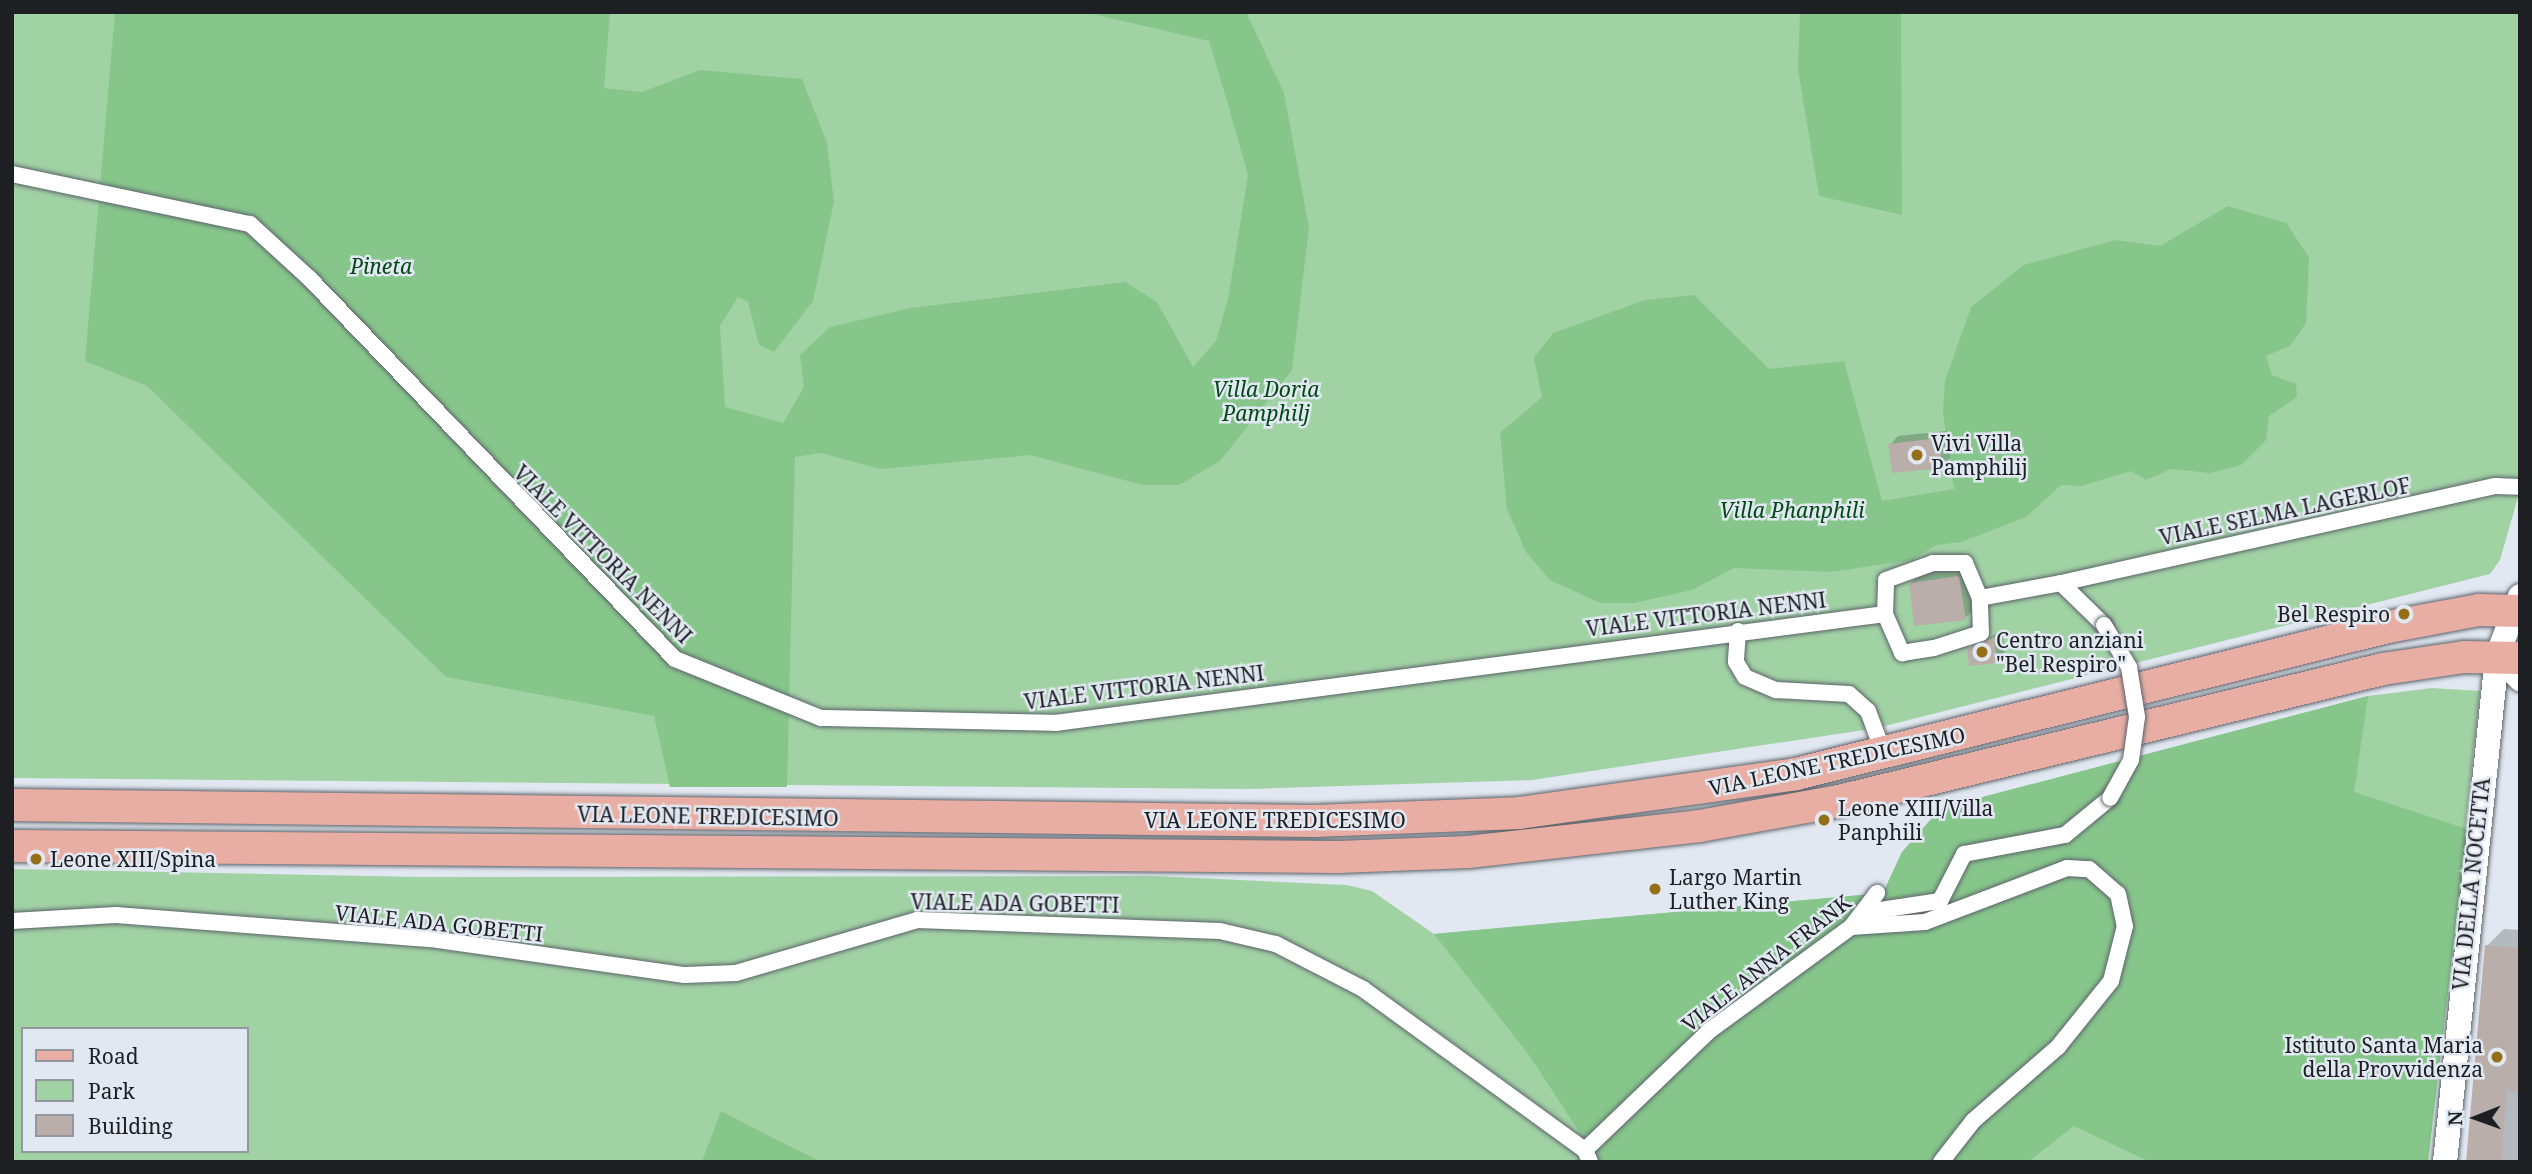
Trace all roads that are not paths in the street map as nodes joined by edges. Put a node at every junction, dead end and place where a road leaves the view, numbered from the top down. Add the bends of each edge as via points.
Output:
1 (12, 174) edge
2 (2520, 487) edge
3 (2061, 583) junction
4 (1980, 598) junction
5 (2518, 606) edge
6 (1885, 614) junction
7 (1738, 631) junction
8 (2508, 657) edge
9 (2520, 678) edge
10 (1884, 754) junction
11 (12, 805) edge
12 (12, 846) edge
13 (1877, 893) dead end
14 (1867, 912) junction
15 (12, 922) edge
16 (1850, 927) junction
17 (1588, 1156) edge
18 (1941, 1162) edge
19 (2445, 1162) edge

1 - 7 street, VIALE VITTORIA NENNI via 250,225 309,278 675,659 821,719 1055,723
2 - 3 street, VIALE SELMA LAGERLOF via 2482,489
3 - 4 street
3 - 14 street, bridge via 2104,625 2129,667 2137,717 2131,760 2110,798 2065,835 1964,854 1940,901
4 - 6 street via 1965,563 1933,563 1886,580
4 - 6 street via 1981,633 1934,648 1902,653
5 - 8 street, VIA DELLA NOCETTA
5 - 10 main road, VIA LEONE TREDICESIMO via 2388,626
6 - 7 street, VIALE VITTORIA NENNI
7 - 10 street via 1736,662 1745,677 1776,690 1849,694 1868,712
8 - 9 street
8 - 12 main road, VIA LEONE TREDICESIMO via 2383,669 1839,801 1700,826 1468,852 1325,857
8 - 19 street, VIA DELLA NOCETTA
10 - 11 main road, VIA LEONE TREDICESIMO via 1649,799 1377,821
13 - 14 street, VIALE ANNA FRANK
14 - 16 street, VIALE ANNA FRANK
15 - 17 street, VIALE ADA GOBETTI via 116,915 438,940 685,975 736,973 917,920 1220,931 1276,944 1363,989
16 - 17 street, VIALE ANNA FRANK via 1709,1031
16 - 18 street via 1925,922 2067,868 2089,869 2118,894 2125,926 2111,981 2058,1047 1973,1121

